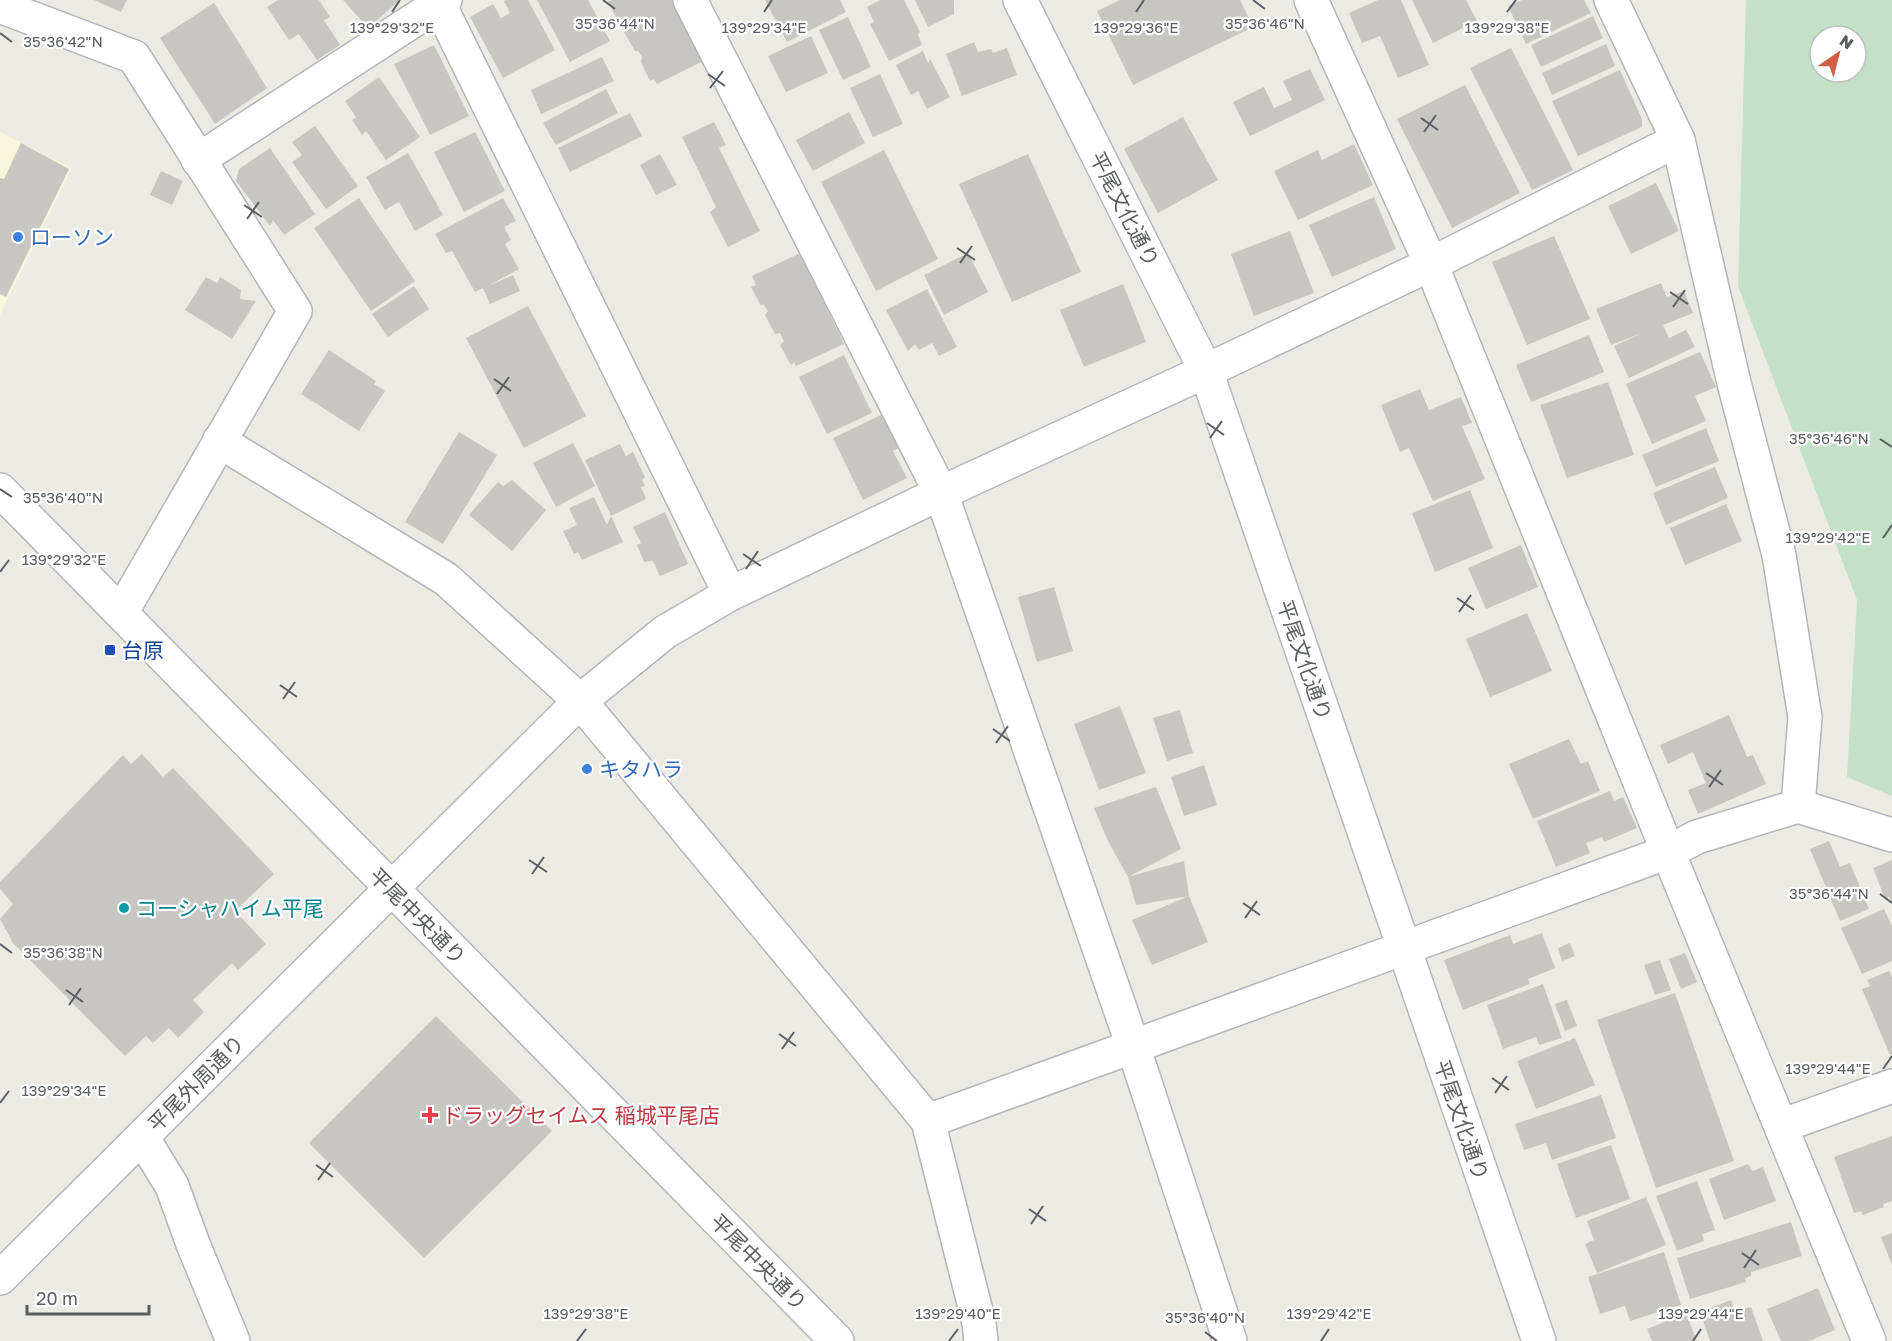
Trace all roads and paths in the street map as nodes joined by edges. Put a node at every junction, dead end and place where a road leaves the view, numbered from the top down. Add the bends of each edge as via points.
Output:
1 (690, 0) edge
2 (1020, 0) edge
3 (1311, 0) edge
4 (1611, 0) edge
5 (440, 1) edge
6 (0, 6) edge
7 (1678, 140) junction
8 (198, 160) junction
9 (1431, 264) junction
10 (1206, 371) junction
11 (219, 441) junction
12 (0, 490) edge
13 (941, 493) junction
14 (730, 594) junction
15 (121, 613) junction
16 (580, 701) junction
17 (1798, 806) junction
18 (1892, 836) edge
19 (1668, 852) junction
20 (392, 889) junction
21 (1403, 948) junction
22 (1133, 1046) junction
23 (1892, 1086) edge
24 (928, 1121) junction
25 (1781, 1126) junction
26 (142, 1137) junction
27 (0, 1278) edge
28 (233, 1341) edge
29 (837, 1341) edge
30 (981, 1341) edge
31 (1230, 1341) edge
32 (1539, 1341) edge
33 (1869, 1341) edge

1 - 13 street
2 - 10 street, 平尾文化通り
3 - 9 street
4 - 7 street
5 - 8 street
5 - 14 street
6 - 8 street via 134,57
7 - 9 street, 平尾外周通り
7 - 17 street via 1734,384 1779,555 1805,717
8 - 11 street via 295,311
9 - 10 street, 平尾外周通り
9 - 19 street
10 - 13 street, 平尾外周通り
10 - 21 street, 平尾文化通り
11 - 15 street
11 - 16 street via 446,579
12 - 15 street, 平尾中央通り
13 - 14 street, 平尾外周通り
13 - 22 street
14 - 16 street, 平尾外周通り via 664,632
15 - 20 street, 平尾中央通り
16 - 20 street, 平尾外周通り
16 - 24 street
17 - 18 street
17 - 19 street via 1697,837
19 - 21 street
19 - 25 street
20 - 26 street, 平尾外周通り
20 - 29 street, 平尾中央通り
21 - 22 street
21 - 32 street, 平尾文化通り
22 - 24 street
22 - 31 street
23 - 25 street
24 - 30 street
25 - 33 street
26 - 27 street, 平尾外周通り
26 - 28 street via 172,1186

